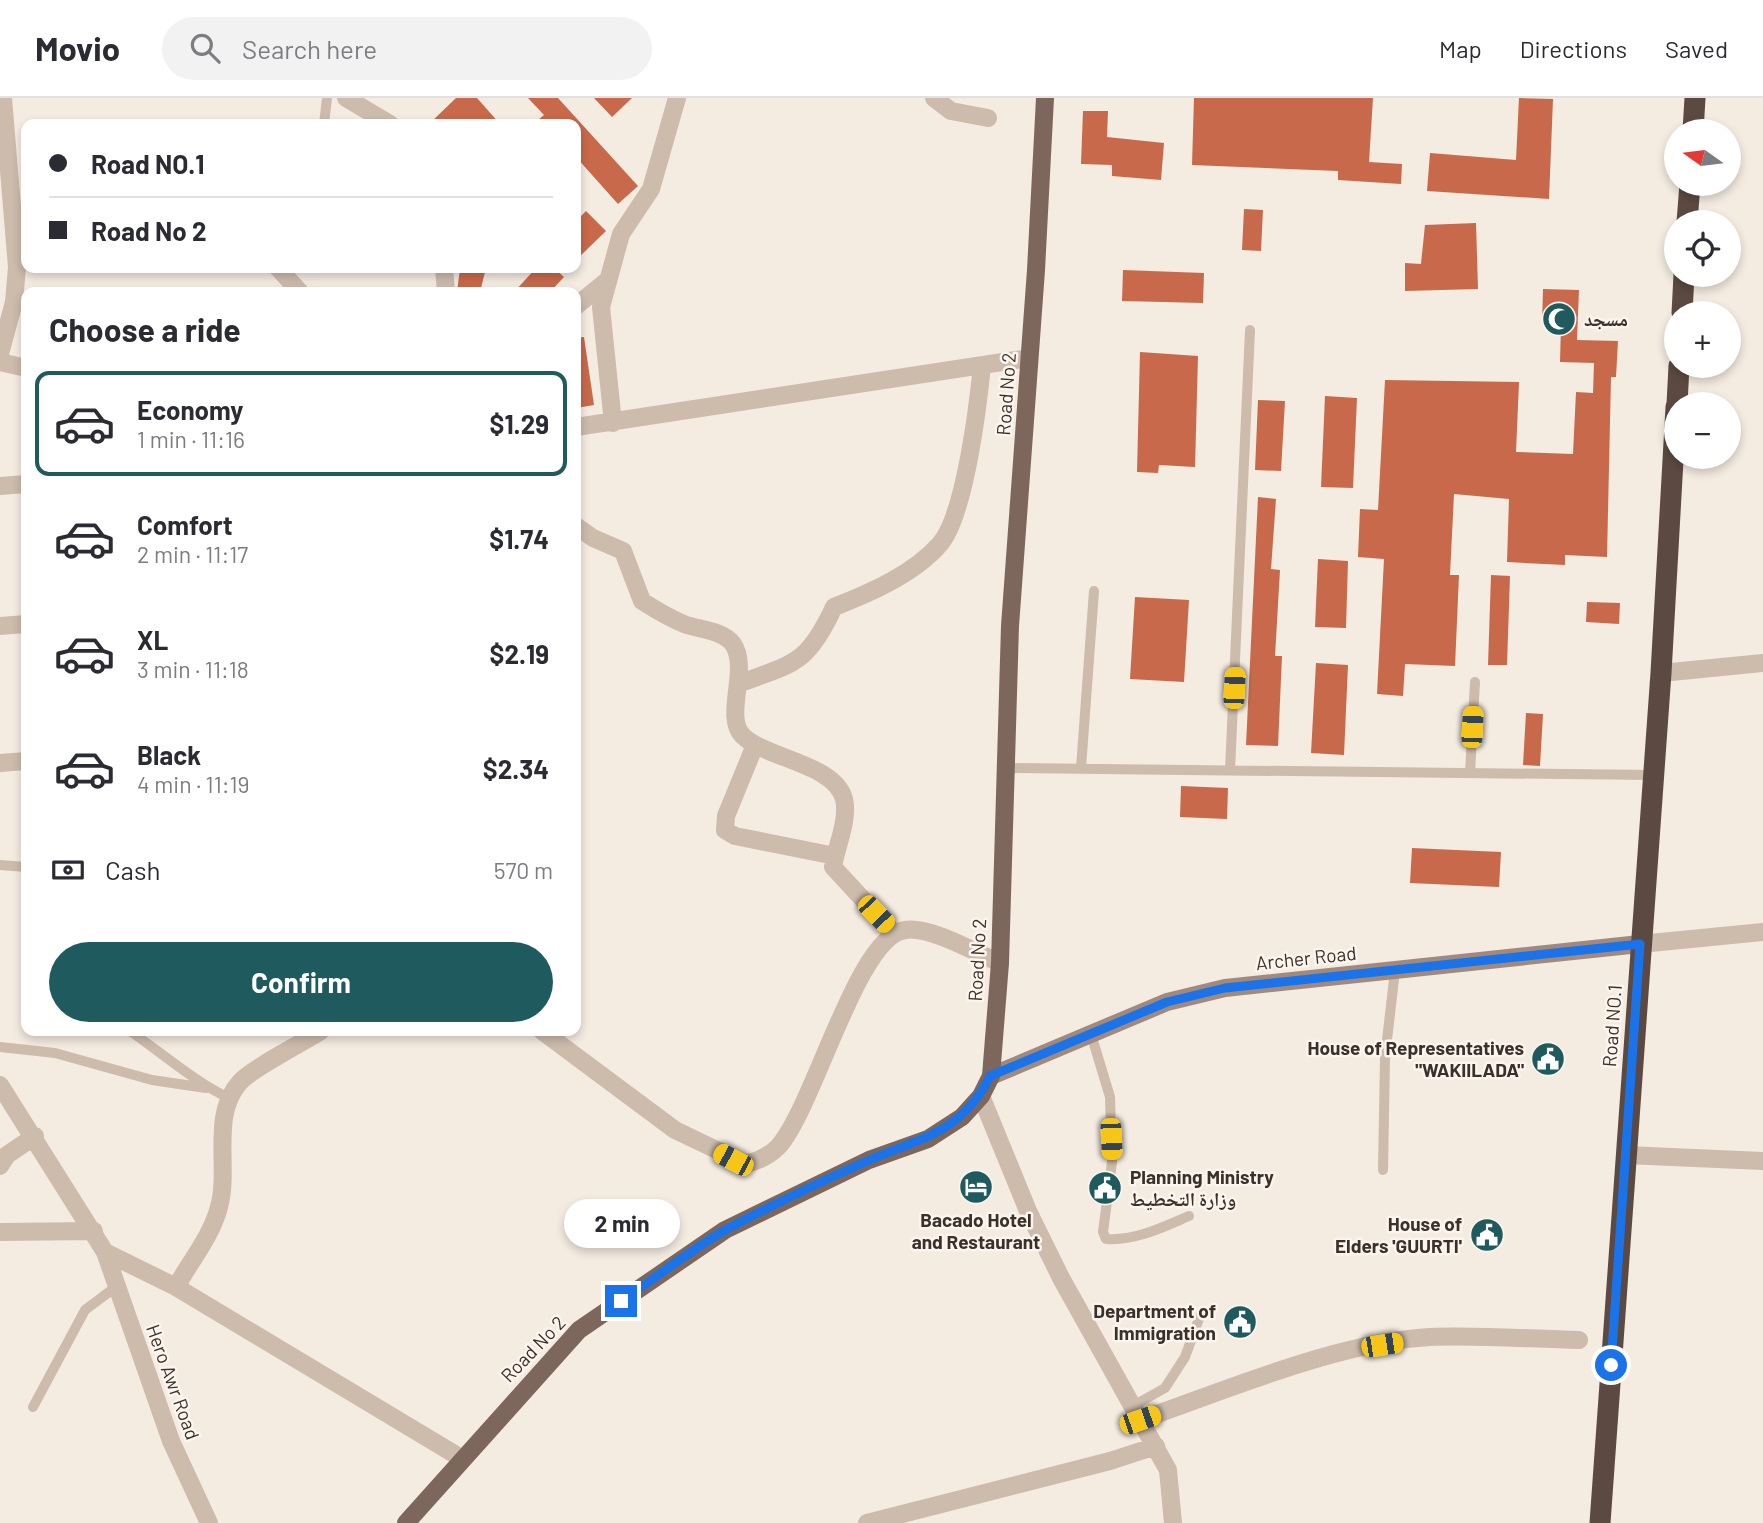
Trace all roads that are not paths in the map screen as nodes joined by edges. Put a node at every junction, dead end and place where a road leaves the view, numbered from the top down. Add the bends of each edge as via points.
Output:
1 (3, 98) edge
2 (327, 98) edge
3 (346, 98) edge
4 (677, 98) edge
5 (934, 98) edge
6 (1045, 98) edge
7 (1695, 98) edge
8 (988, 118) dead end
9 (325, 119) edge
10 (382, 119) edge
11 (1694, 119) edge
12 (18, 179) edge
13 (283, 273) edge
14 (608, 280) junction
15 (295, 287) edge
16 (581, 302) edge
17 (1250, 330) dead end
18 (0, 354) edge
19 (1029, 358) junction
20 (0, 362) edge
21 (982, 366) junction
22 (21, 367) edge
23 (613, 423) junction
24 (581, 427) edge
25 (1673, 469) edge
26 (21, 484) edge
27 (0, 486) edge
28 (581, 530) edge
29 (1094, 591) dead end
30 (21, 624) edge
31 (0, 626) edge
32 (1763, 663) edge
33 (1661, 673) junction
34 (1475, 682) dead end
35 (738, 684) junction
36 (755, 745) junction
37 (21, 761) edge
38 (0, 763) edge
39 (1005, 768) junction
40 (1081, 768) junction
41 (1230, 770) junction
42 (1470, 773) junction
43 (1652, 775) junction
44 (835, 856) junction
45 (0, 865) edge
46 (21, 867) edge
47 (1763, 932) edge
48 (894, 933) junction
49 (1640, 944) junction
50 (1000, 963) junction
51 (1395, 971) junction
52 (1091, 1034) junction
53 (137, 1036) edge
54 (313, 1036) edge
55 (549, 1036) edge
56 (0, 1048) edge
57 (990, 1076) junction
58 (0, 1085) edge
59 (206, 1088) junction
60 (981, 1096) junction
61 (229, 1098) junction
62 (35, 1136) junction
63 (1626, 1155) junction
64 (1763, 1161) edge
65 (0, 1166) edge
66 (1383, 1170) dead end
67 (1189, 1216) dead end
68 (94, 1231) junction
69 (0, 1232) edge
70 (106, 1252) junction
71 (117, 1286) junction
72 (176, 1287) junction
73 (1199, 1316) dead end
74 (1579, 1340) dead end
75 (33, 1407) dead end
76 (1135, 1413) junction
77 (1156, 1446) junction
78 (461, 1458) junction
79 (209, 1523) edge
80 (406, 1523) edge
81 (867, 1523) edge
82 (1173, 1523) edge
83 (1600, 1523) edge

1 - 12 street
2 - 9 lane
3 - 10 street
4 - 14 street via 651,189 621,234
5 - 8 street via 951,111
6 - 19 main road, Road No 2
7 - 11 highway
12 - 18 street via 14,302
13 - 15 street
14 - 16 street
14 - 23 street via 601,307
17 - 41 lane
19 - 21 street
19 - 39 main road, Road No 2
20 - 22 street
21 - 23 street
21 - 35 street via 964,480 942,543 869,594 834,607 821,635 799,661
23 - 24 street
25 - 33 highway, Road NO.1
26 - 27 street
28 - 35 street via 623,551 642,601 687,625 725,636 740,659
29 - 40 lane
30 - 31 street
32 - 33 street
33 - 43 highway, Road NO.1
34 - 42 lane
35 - 36 street via 736,726
36 - 44 street via 836,784 844,799 844,814
36 - 44 street via 725,830 735,836
37 - 38 street
39 - 40 lane
39 - 50 main road, Road No 2
40 - 41 lane
41 - 42 lane
42 - 43 lane
43 - 49 highway, Road NO.1
44 - 48 street via 833,867 839,877
45 - 46 lane
47 - 49 street
48 - 50 street via 907,929 921,932
48 - 55 street via 868,963 798,1118 778,1147 746,1164 675,1130
49 - 51 main road, Archer Road
49 - 63 highway, Road NO.1
50 - 57 main road, Road No 2
51 - 52 main road, Archer Road via 1225,988 1167,1002
51 - 66 lane via 1385,1057
52 - 57 main road, Archer Road
52 - 67 lane via 1110,1097 1112,1162 1103,1232 1106,1239 1143,1235
53 - 59 lane
54 - 61 street via 240,1081
56 - 59 lane via 55,1053 152,1080
57 - 60 main road, Road No 2
58 - 62 street, Hero Awr Road
59 - 61 lane
60 - 76 street via 1028,1211
60 - 78 main road, Road No 2 via 962,1116 928,1139 870,1160 725,1230 579,1330
61 - 72 street via 219,1210
62 - 65 street
62 - 68 street, Hero Awr Road
63 - 64 street
63 - 83 highway, Road NO.1
68 - 69 street
68 - 70 street, Hero Awr Road
70 - 71 street, Hero Awr Road
70 - 72 street
71 - 75 lane via 85,1310
71 - 79 street, Hero Awr Road via 171,1441
72 - 78 street
73 - 76 lane via 1185,1357 1165,1388
74 - 76 street via 1429,1337 1312,1361
76 - 77 street
77 - 81 street
77 - 82 street via 1168,1470
78 - 80 main road, Road No 2

